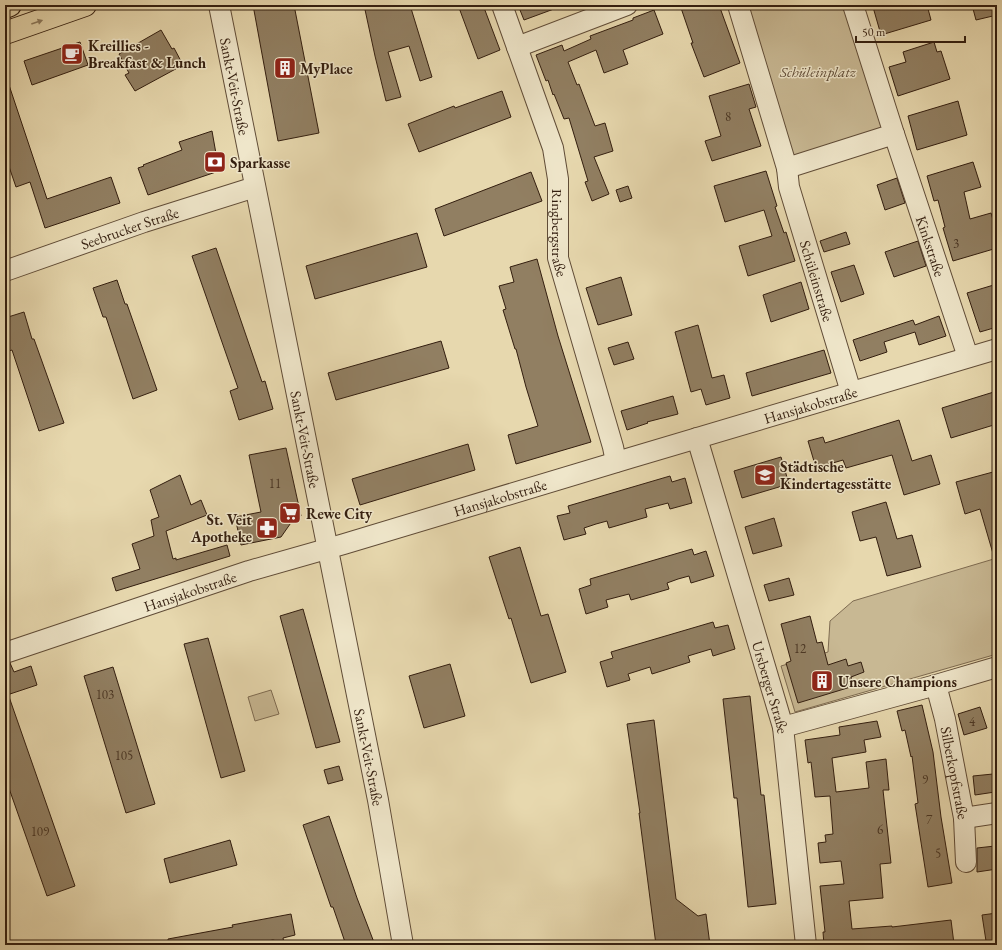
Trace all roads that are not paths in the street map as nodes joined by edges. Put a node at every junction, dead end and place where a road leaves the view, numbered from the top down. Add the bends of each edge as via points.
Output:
1 (10, 5) edge
2 (86, 5) edge
3 (219, 5) edge
4 (502, 5) edge
5 (627, 5) edge
6 (738, 5) edge
7 (853, 5) edge
8 (5, 7) edge
9 (5, 33) edge
10 (517, 47) junction
11 (894, 134) junction
12 (788, 168) junction
13 (255, 187) junction
14 (5, 271) edge
15 (997, 349) edge
16 (968, 357) junction
17 (851, 392) junction
18 (697, 438) junction
19 (616, 462) junction
20 (328, 548) junction
21 (5, 654) edge
22 (997, 667) edge
23 (936, 686) junction
24 (782, 727) junction
25 (997, 813) edge
26 (964, 818) junction
27 (966, 862) dead end
28 (403, 945) edge
29 (806, 945) edge

1 - 8 main road
9 -> 2 main road
3 - 13 street, Sankt-Veit-Straße
4 - 10 street, Ringbergstraße
5 - 10 street
6 - 12 street
7 - 11 street
10 - 19 street, Ringbergstraße via 552,148 558,179 558,258
11 - 12 street
11 - 16 street, Kinkstraße
12 - 17 street, Schüleinstraße via 789,186
13 - 14 street, Seebrucker Straße via 144,222
13 - 20 street, Sankt-Veit-Straße
15 - 16 street, Hansjakobstraße
16 - 17 street, Hansjakobstraße
17 - 18 street, Hansjakobstraße
18 - 19 street, Hansjakobstraße
18 - 24 street, Ursberger Straße
19 - 20 street, Hansjakobstraße
20 - 21 street, Hansjakobstraße via 249,571
20 - 28 street, Sankt-Veit-Straße via 378,800
22 - 23 street
23 - 24 street
23 - 26 street, Silberkopfstraße
24 - 29 street, Ursberger Straße
25 - 26 street
26 - 27 street, Silberkopfstraße

